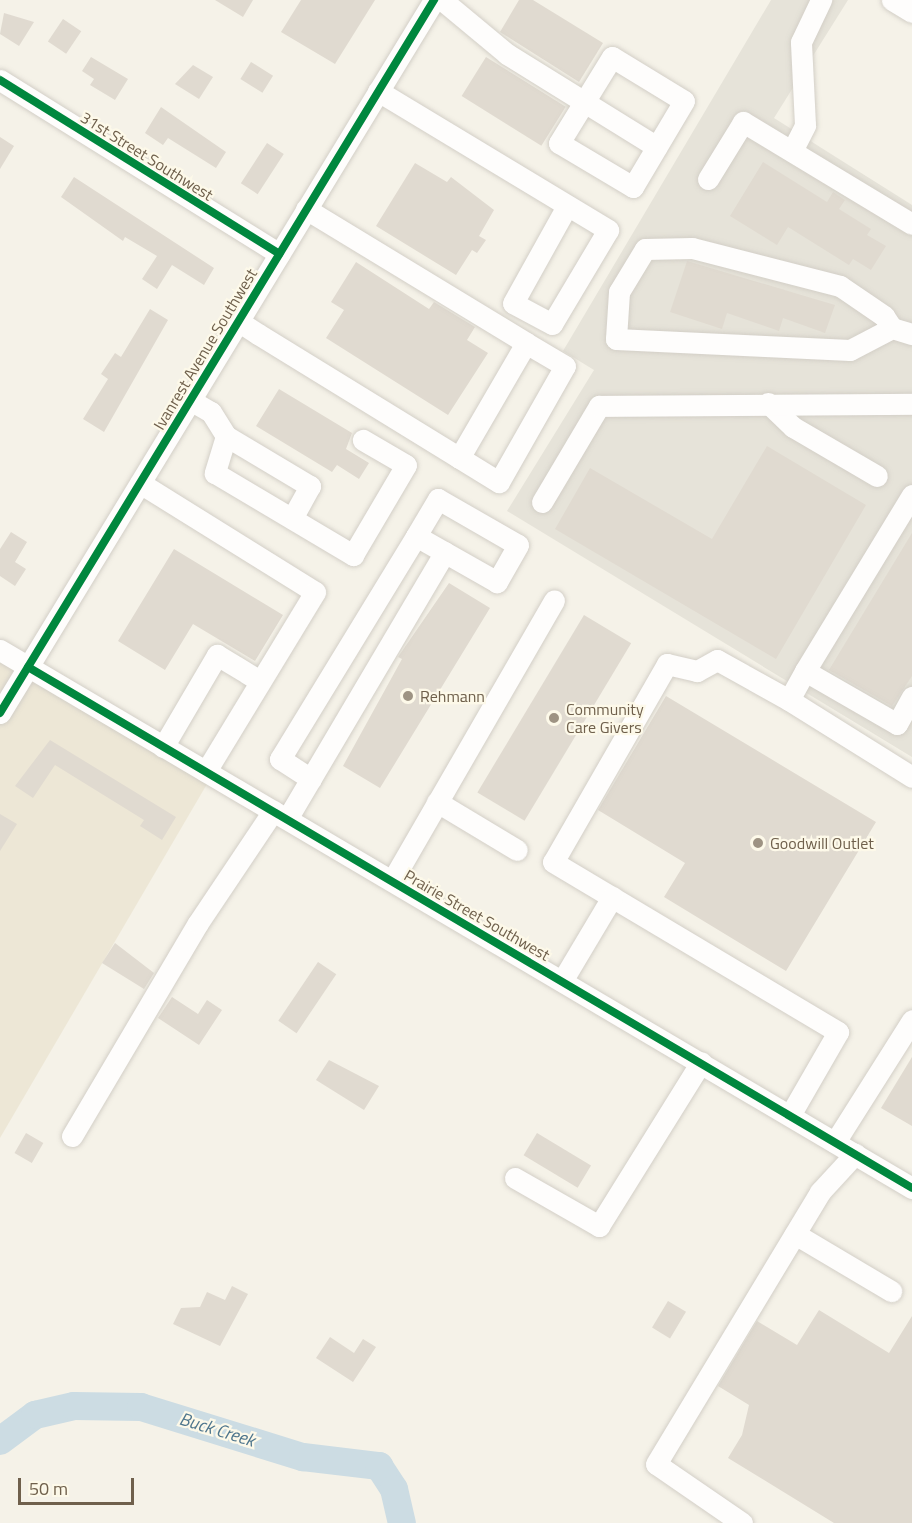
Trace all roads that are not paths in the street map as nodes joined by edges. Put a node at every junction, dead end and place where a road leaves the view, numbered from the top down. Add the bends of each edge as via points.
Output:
1 (434, 0) edge
2 (442, 0) edge
3 (821, 0) edge
4 (892, 0) edge
5 (912, 12) edge
6 (0, 80) edge
7 (378, 91) junction
8 (584, 102) junction
9 (657, 147) junction
10 (792, 152) junction
11 (708, 179) dead end
12 (567, 206) junction
13 (306, 209) junction
14 (912, 224) edge
15 (279, 254) junction
16 (238, 321) junction
17 (902, 331) edge
18 (526, 342) junction
19 (190, 400) junction
20 (768, 402) junction
21 (912, 404) edge
22 (226, 436) junction
23 (363, 440) dead end
24 (459, 458) junction
25 (877, 476) dead end
26 (140, 483) junction
27 (912, 495) edge
28 (542, 502) dead end
29 (292, 518) junction
30 (416, 536) junction
31 (445, 552) junction
32 (554, 600) dead end
33 (0, 650) edge
34 (28, 667) junction
35 (805, 671) junction
36 (260, 681) junction
37 (912, 697) edge
38 (789, 700) junction
39 (0, 713) edge
40 (163, 747) junction
41 (206, 771) junction
42 (912, 777) edge
43 (311, 779) junction
44 (437, 802) junction
45 (280, 815) junction
46 (517, 850) dead end
47 (392, 881) junction
48 (612, 897) junction
49 (562, 981) junction
50 (912, 1020) edge
51 (700, 1062) junction
52 (790, 1115) junction
53 (72, 1136) dead end
54 (836, 1142) junction
55 (855, 1154) junction
56 (515, 1178) dead end
57 (912, 1188) edge
58 (795, 1234) junction
59 (891, 1291) dead end
60 (742, 1523) edge

1 - 7 street, Ivanrest Avenue Southwest
2 - 8 street via 507,54
3 - 10 street via 801,42 805,125
4 - 5 street
6 - 15 street, 31st Street Southwest
7 - 12 street
7 - 13 street, Ivanrest Avenue Southwest
8 - 9 street
8 - 9 street via 559,143 633,187
8 - 9 street via 612,57 684,101
10 - 11 street via 743,122
10 - 14 street
12 - 12 street via 608,230 552,324 513,303
13 - 15 street, Ivanrest Avenue Southwest
13 - 18 street
15 - 16 street, Ivanrest Avenue Southwest
16 - 19 street, Ivanrest Avenue Southwest
16 - 24 street
17 - 17 street via 850,350 616,339 619,292 645,249 692,248 840,286
18 - 24 street
18 - 24 street via 565,366 499,482
19 - 22 street via 211,412
19 - 26 street, Ivanrest Avenue Southwest
20 - 21 street
20 - 25 street via 793,427
20 - 28 street via 599,406
22 - 29 street via 215,473
22 - 29 street via 310,486
23 - 29 street via 406,465 353,555
26 - 34 street, Ivanrest Avenue Southwest
26 - 36 street via 315,592
27 - 35 street
30 - 31 street
30 - 31 street via 438,499 518,545 497,582
30 - 43 street via 280,759
31 - 43 street
32 - 44 street
33 - 34 street, Prairie Street Southwest
34 - 39 street, Ivanrest Avenue Southwest
34 - 40 street, Prairie Street Southwest
35 - 37 street via 897,724
35 - 38 street
36 - 40 street via 217,655
36 - 41 street
38 - 42 street
38 - 48 street via 717,660 696,671 667,664 553,862
40 - 41 street, Prairie Street Southwest
41 - 45 street, Prairie Street Southwest
43 - 45 street
44 - 46 street
44 - 47 street
45 - 47 street, Prairie Street Southwest
45 - 53 street via 198,923
47 - 49 street, Prairie Street Southwest
48 - 49 street
48 - 52 street via 838,1032
49 - 51 street, Prairie Street Southwest
50 - 54 street
51 - 52 street, Prairie Street Southwest
51 - 56 street via 599,1226
52 - 54 street, Prairie Street Southwest
54 - 55 street, Prairie Street Southwest
55 - 57 street, Prairie Street Southwest
55 - 58 street via 820,1192
58 - 59 street
58 - 60 street via 656,1464

